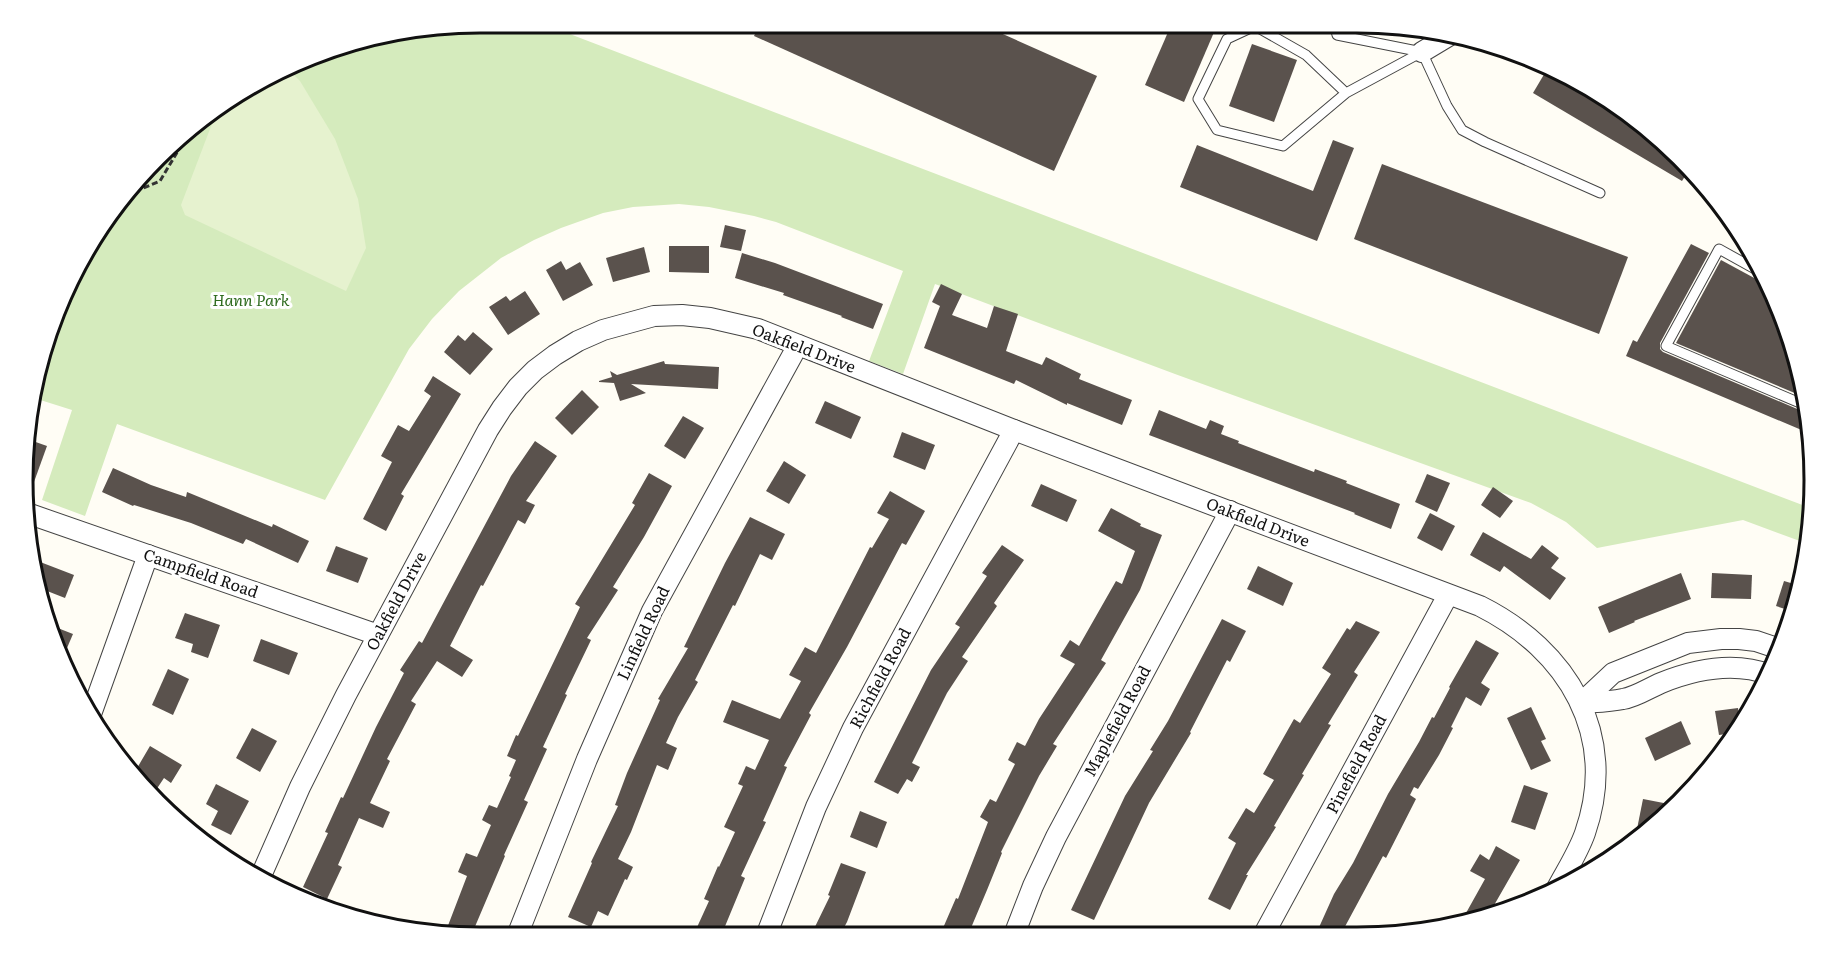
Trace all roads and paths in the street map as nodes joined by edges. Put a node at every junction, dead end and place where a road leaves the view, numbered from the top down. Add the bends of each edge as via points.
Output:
1 (1240, 33) edge
2 (1267, 33) edge
3 (1336, 33) edge
4 (1440, 41) edge
5 (1422, 52) junction
6 (1346, 93) junction
7 (178, 150) edge
8 (141, 189) edge
9 (1600, 193) dead end
10 (1749, 266) edge
11 (798, 345) junction
12 (1796, 402) edge
13 (1014, 430) junction
14 (1230, 511) junction
15 (35, 516) edge
16 (148, 555) junction
17 (1448, 594) junction
18 (378, 635) junction
19 (1772, 646) edge
20 (1761, 672) edge
21 (1581, 703) junction
22 (94, 706) edge
23 (263, 871) edge
24 (1563, 877) edge
25 (521, 927) edge
26 (769, 927) edge
27 (1017, 927) edge
28 (1268, 927) edge

1 - 6 lane via 1227,39 1198,99 1217,130 1283,146
2 - 6 lane via 1306,55
3 - 5 lane
4 - 5 street
5 - 6 lane
5 - 9 lane via 1462,130
7 - 8 path via 160,181
10 - 12 lane via 1719,249 1666,346
11 - 13 street, Oakfield Drive
11 - 18 street, Oakfield Drive via 733,322 682,315 654,316 611,327 555,355 518,387 493,423
11 - 25 street, Linfield Road via 652,612 587,759
13 - 14 street, Oakfield Drive
13 - 26 street, Richfield Road via 853,728 816,807
14 - 17 street, Oakfield Drive
14 - 27 street, Maplefield Road via 1056,837
15 - 16 street, Campfield Road
16 - 18 street, Campfield Road
16 - 22 street
17 - 21 street, Oakfield Drive via 1518,627 1549,656
17 - 28 street, Pinefield Road
18 - 23 street, Oakfield Drive via 327,733
19 - 21 street via 1739,639 1688,643 1613,673
20 - 21 street via 1743,668 1702,670 1624,699
21 - 24 street, Oakfield Drive via 1594,744 1593,801 1584,834

